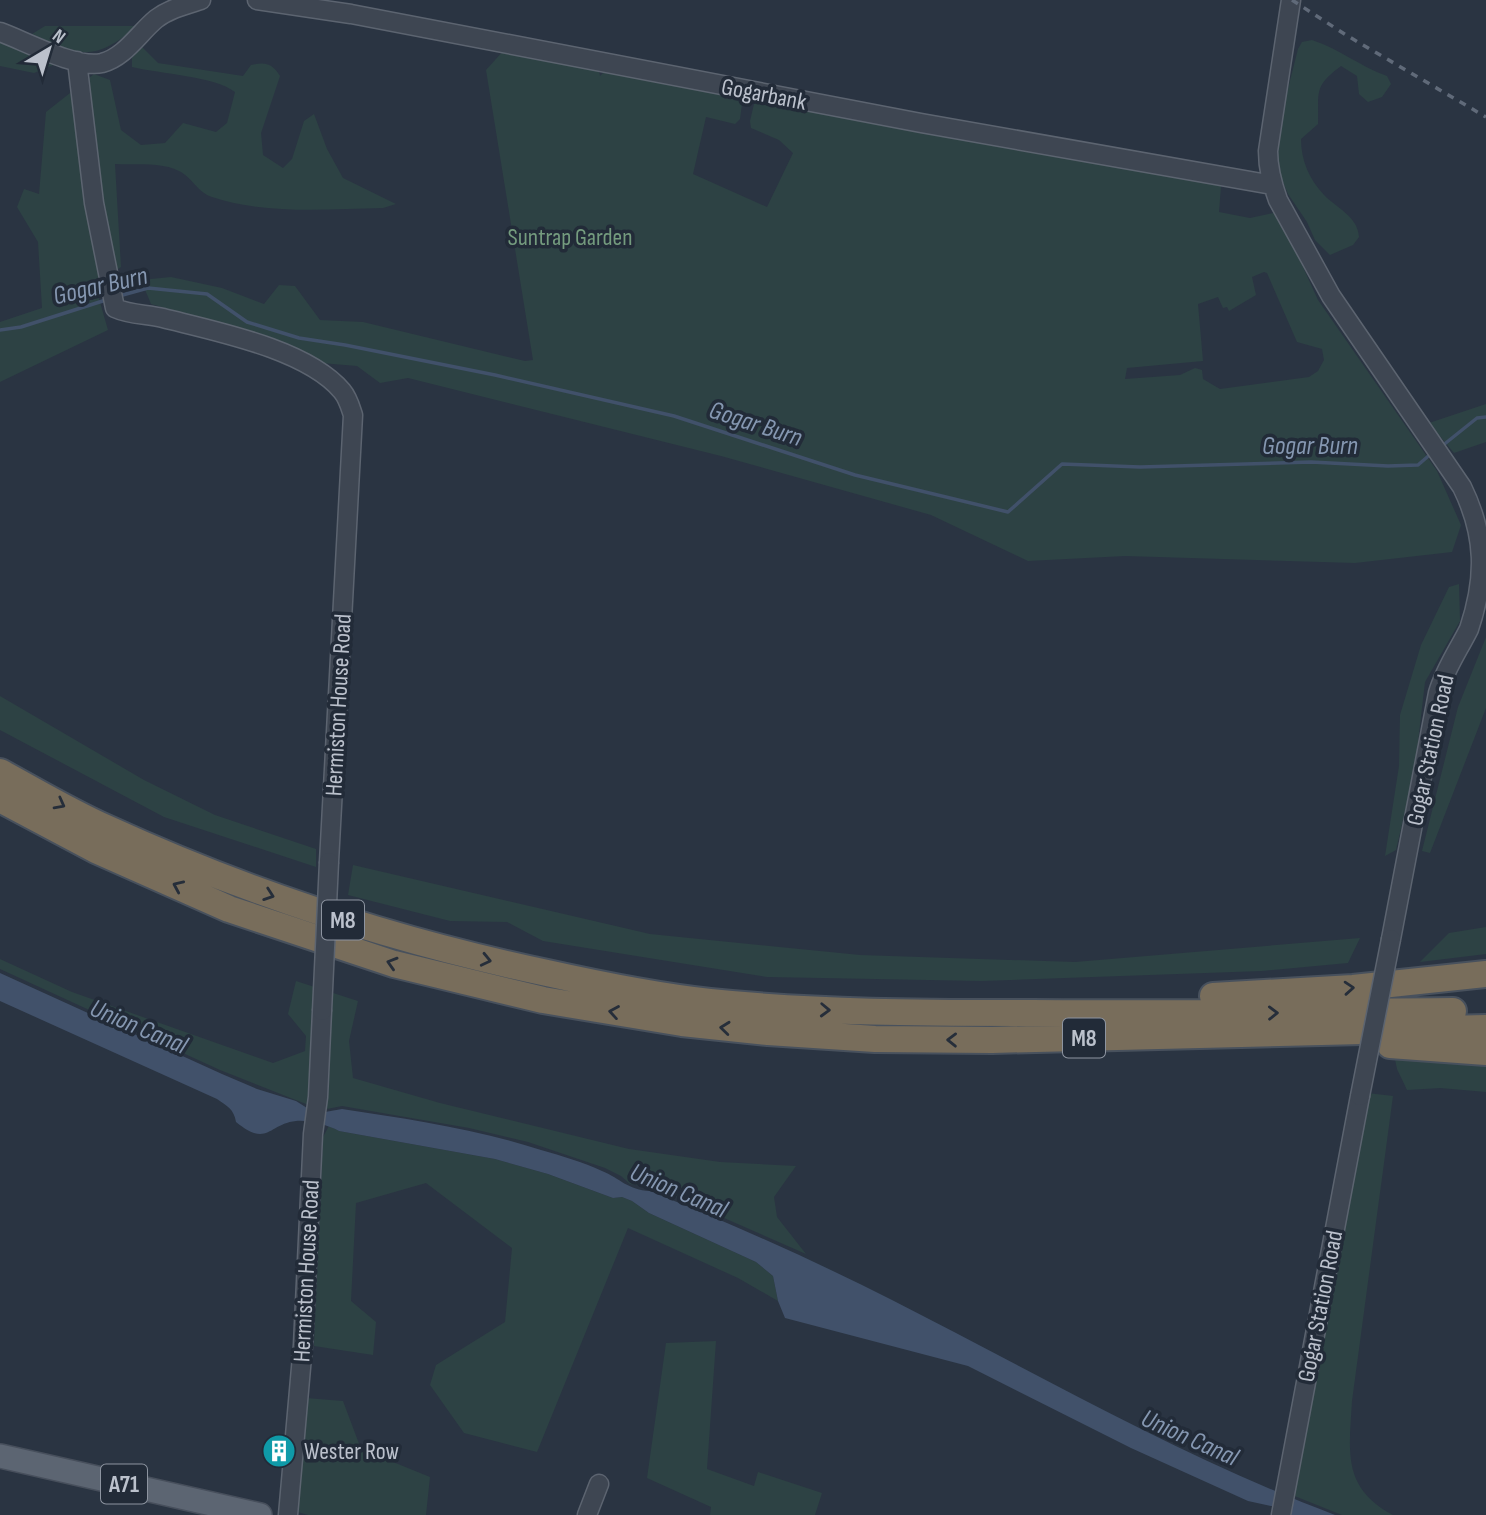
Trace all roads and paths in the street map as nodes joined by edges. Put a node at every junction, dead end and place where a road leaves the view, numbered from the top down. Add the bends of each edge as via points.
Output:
1 (201, 0) edge
2 (257, 0) edge
3 (1291, 0) edge
4 (0, 32) edge
5 (77, 61) junction
6 (1272, 185) junction
7 (1485, 560) edge
8 (0, 772) edge
9 (0, 799) edge
10 (1486, 974) edge
11 (1486, 1010) edge
12 (914, 1013) junction
13 (1486, 1028) edge
14 (992, 1040) junction
15 (1486, 1052) edge
16 (0, 1456) edge
17 (598, 1484) dead end
18 (255, 1514) edge
19 (288, 1515) edge
20 (587, 1515) edge
21 (1281, 1515) edge

1 - 5 street via 157,18 117,56 101,63
2 - 6 street, Gogarbank
3 - 6 street, Gogar Station Road via 1268,151
4 - 5 street
5 - 19 street, Hermiston House Road, bridge via 94,202 115,308 280,352 334,383 353,415 318,1097
6 - 7 street, Gogar Station Road via 1331,296 1462,487 1477,516
7 - 21 street, Gogar Station Road, bridge via 1480,599 1437,693
8 -> 12 highway, M8 via 103,827 245,887 363,927 480,959 708,1002
14 -> 9 highway, M8 via 875,1039 682,1023 543,1000 421,971 229,908 96,850
12 -> 10 highway, M8 via 1049,1001 1326,990
12 -> 11 highway, M8
13 - 14 highway, M8
14 - 15 highway, M8 via 1392,1045
16 - 18 main road, A71
17 - 20 street

